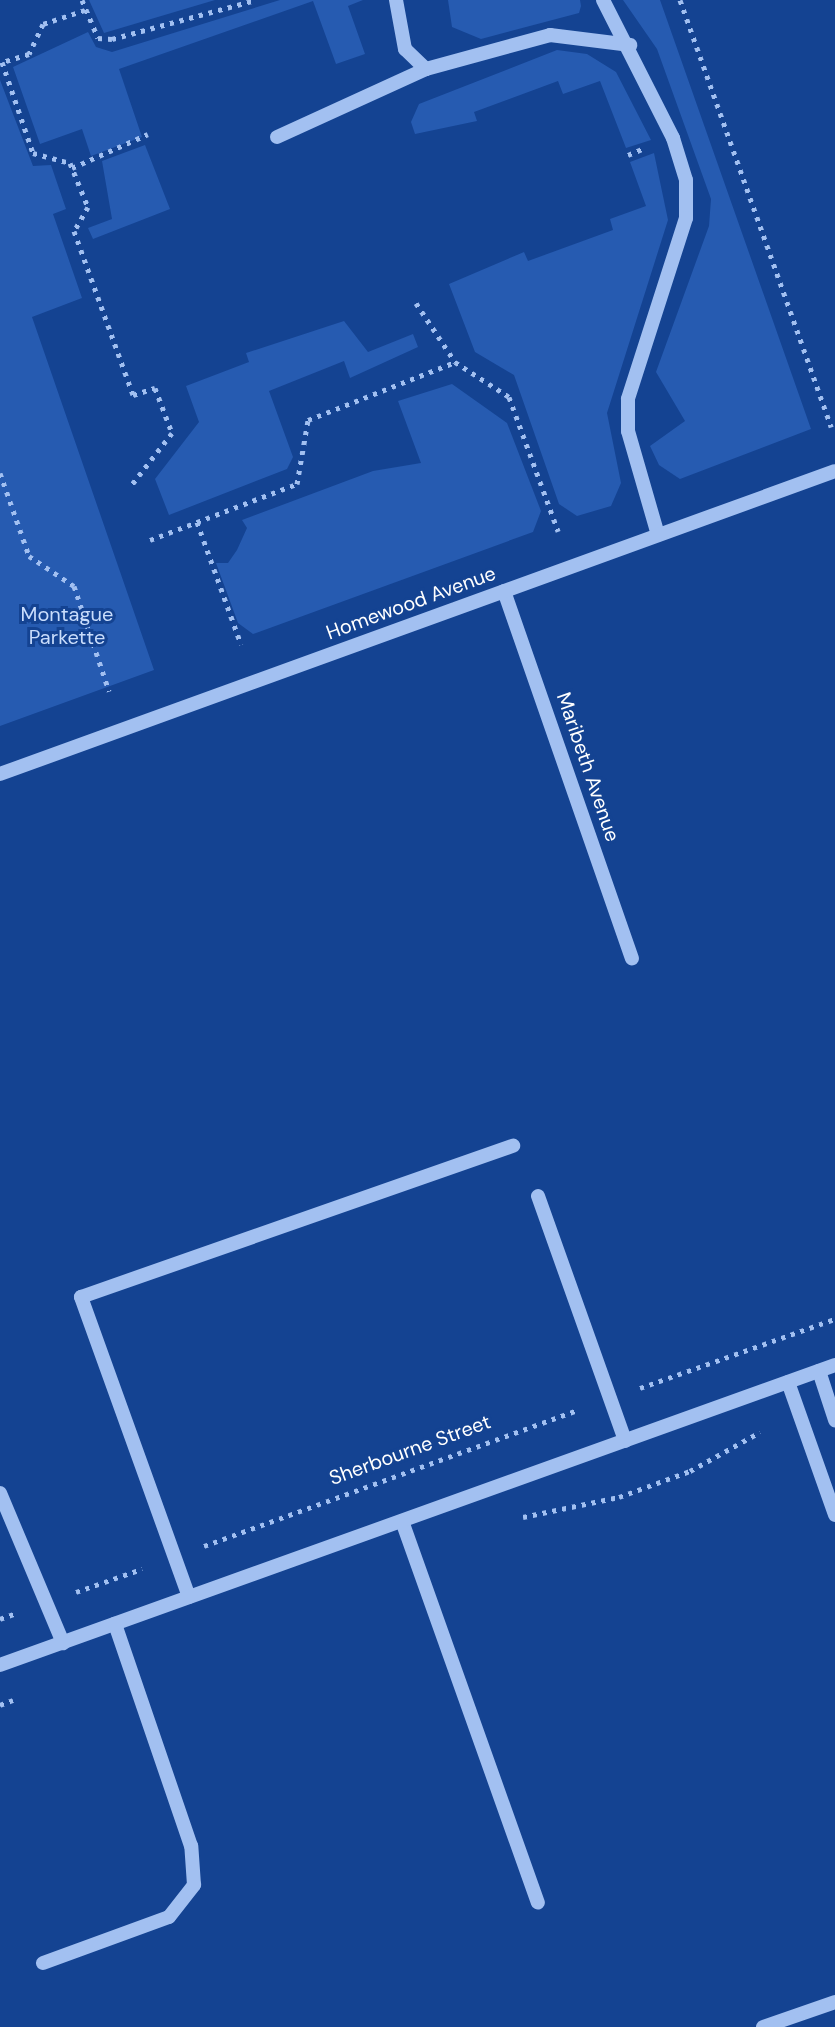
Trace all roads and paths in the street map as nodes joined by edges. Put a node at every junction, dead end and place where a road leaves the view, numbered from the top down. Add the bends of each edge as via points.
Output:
1 (82, 0) edge
2 (256, 0) edge
3 (396, 0) edge
4 (603, 0) edge
5 (680, 0) edge
6 (85, 10) junction
7 (630, 45) junction
8 (426, 69) junction
9 (148, 134) dead end
10 (277, 137) dead end
11 (72, 168) junction
12 (416, 303) dead end
13 (455, 362) junction
14 (831, 427) dead end
15 (835, 471) edge
16 (0, 473) edge
17 (130, 487) dead end
18 (197, 522) junction
19 (558, 531) dead end
20 (658, 535) junction
21 (150, 540) dead end
22 (504, 591) junction
23 (241, 644) dead end
24 (109, 691) dead end
25 (0, 774) edge
26 (632, 958) dead end
27 (513, 1146) dead end
28 (538, 1196) dead end
29 (835, 1319) edge
30 (835, 1365) edge
31 (819, 1371) junction
32 (788, 1382) junction
33 (609, 1399) junction
34 (835, 1420) edge
35 (625, 1441) junction
36 (0, 1493) edge
37 (835, 1515) edge
38 (402, 1521) junction
39 (175, 1557) junction
40 (189, 1597) junction
41 (46, 1603) junction
42 (0, 1619) edge
43 (115, 1624) junction
44 (63, 1643) junction
45 (0, 1665) edge
46 (538, 1903) dead end
47 (43, 1963) dead end
48 (835, 2002) edge
49 (763, 2027) edge

1 - 6 path
2 - 6 path via 112,39 98,38
3 - 8 street via 405,49
4 - 7 street
5 - 14 path
6 - 11 path via 43,24 29,54 2,62 33,153
7 - 8 street via 550,35
7 - 20 street via 686,180 686,218 628,399 628,431
8 - 10 street
9 - 11 path
11 - 17 path via 88,207 74,231 133,395 155,388 172,433
12 - 13 path
13 - 18 path via 308,420 297,484
13 - 19 path via 509,397
15 - 20 street, Homewood Avenue
16 - 24 path via 29,556 74,586
18 - 21 path
18 - 23 path
20 - 22 street, Homewood Avenue
22 - 25 street, Homewood Avenue
22 - 26 street, Maribeth Avenue
27 - 39 street via 81,1297
28 - 33 street
29 - 33 path, Sherbourne Street
30 - 31 street
31 - 32 street
31 - 34 street
32 - 35 street
32 - 37 street
33 - 35 street
33 - 39 path, Sherbourne Street
35 - 38 street
36 - 41 street
38 - 40 street
38 - 46 street
39 - 40 street
39 - 41 path, Sherbourne Street
40 - 43 street
41 - 42 path, Sherbourne Street
41 - 44 street
43 - 44 street
43 - 47 street via 191,1846 194,1885 169,1917
44 - 45 street
48 - 49 street

